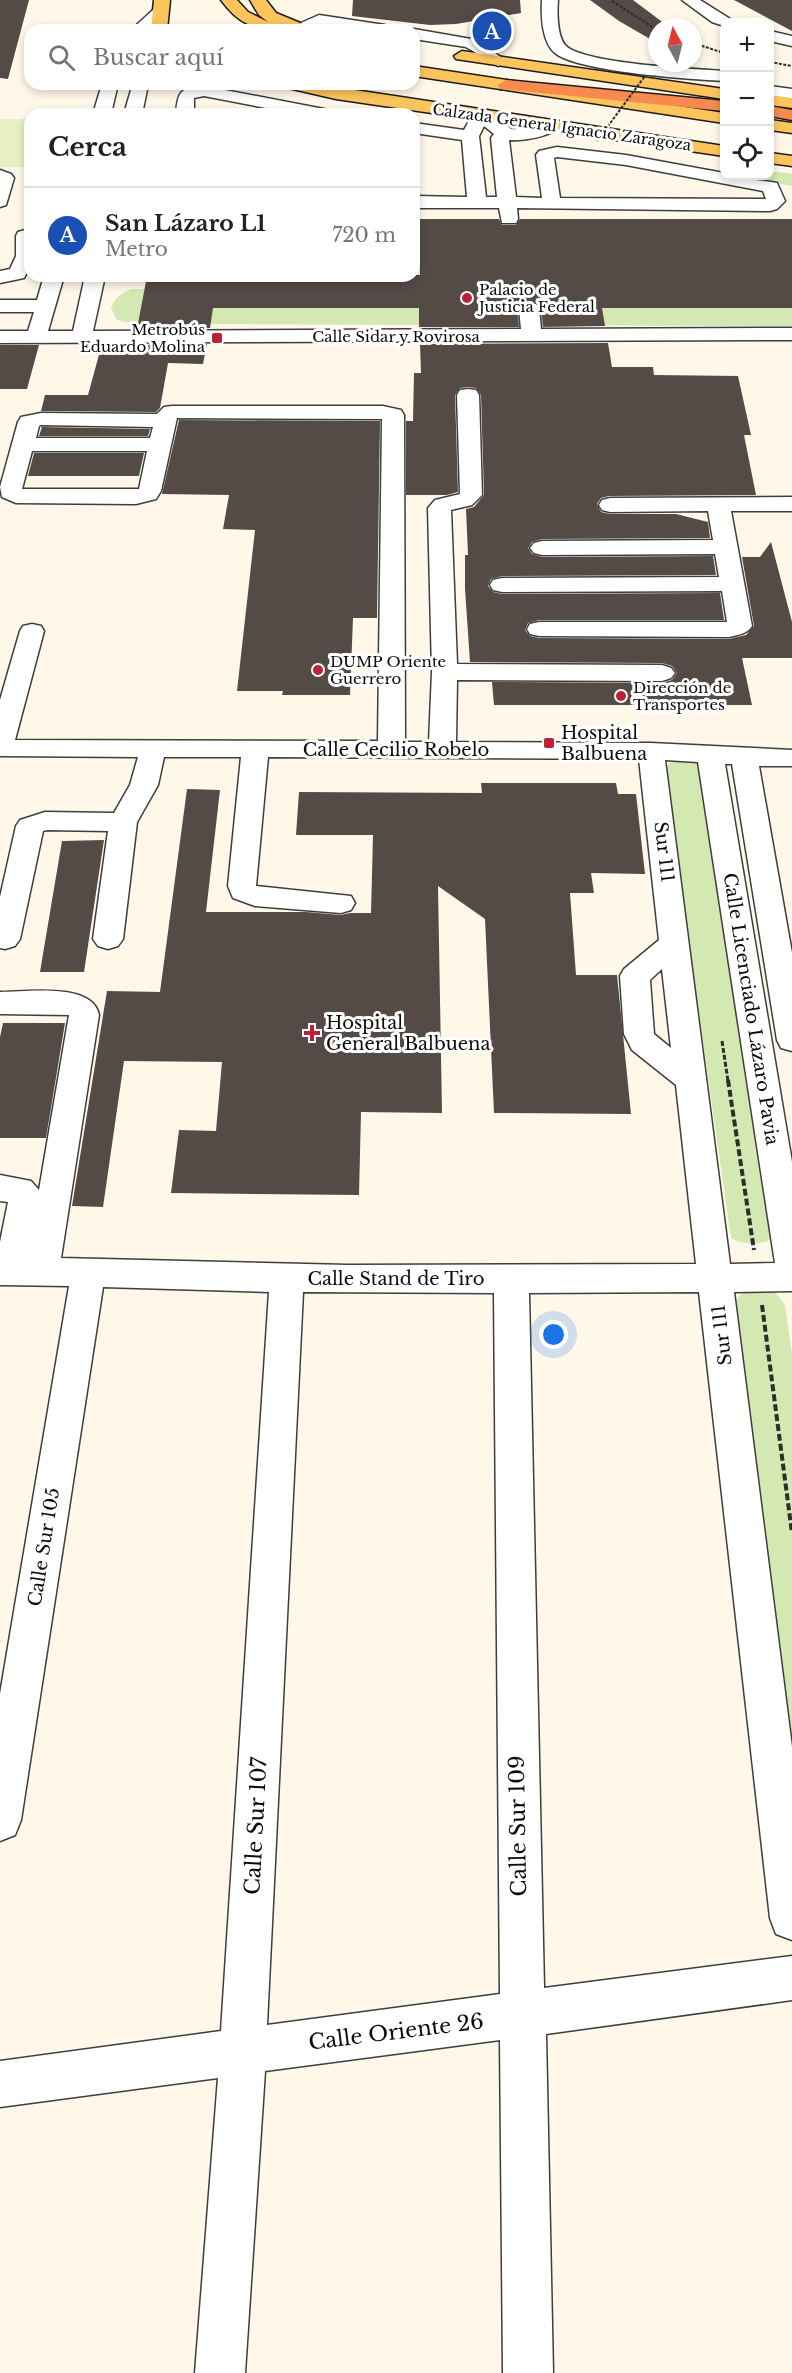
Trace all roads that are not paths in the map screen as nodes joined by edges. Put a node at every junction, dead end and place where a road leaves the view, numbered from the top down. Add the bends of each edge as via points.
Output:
1 (227, 0) edge
2 (258, 0) edge
3 (550, 0) edge
4 (679, 0) edge
5 (694, 4) edge
6 (160, 6) edge
7 (720, 18) edge
8 (144, 24) edge
9 (159, 24) edge
10 (169, 24) edge
11 (230, 24) edge
12 (261, 24) edge
13 (293, 24) edge
14 (312, 24) edge
15 (345, 24) edge
16 (420, 35) edge
17 (774, 37) edge
18 (792, 41) edge
19 (420, 43) edge
20 (420, 50) edge
21 (493, 57) junction
22 (578, 65) junction
23 (648, 69) edge
24 (420, 72) edge
25 (679, 72) edge
26 (686, 72) edge
27 (720, 76) edge
28 (646, 79) junction
29 (774, 80) edge
30 (792, 82) edge
31 (720, 84) edge
32 (506, 86) junction
33 (108, 90) edge
34 (139, 90) edge
35 (204, 90) edge
36 (204, 90) edge
37 (319, 90) edge
38 (420, 90) edge
39 (774, 92) edge
40 (720, 93) edge
41 (792, 94) edge
42 (774, 101) edge
43 (720, 103) edge
44 (792, 103) edge
45 (720, 104) edge
46 (104, 108) edge
47 (134, 108) edge
48 (185, 108) edge
49 (294, 108) edge
50 (774, 112) edge
51 (481, 114) junction
52 (792, 115) edge
53 (720, 117) edge
54 (552, 124) junction
55 (774, 126) edge
56 (420, 129) edge
57 (792, 129) edge
58 (512, 134) junction
59 (720, 135) edge
60 (471, 136) junction
61 (774, 144) edge
62 (792, 147) edge
63 (720, 150) edge
64 (774, 159) edge
65 (792, 161) edge
66 (0, 175) edge
67 (0, 200) edge
68 (420, 202) edge
69 (477, 202) junction
70 (552, 203) junction
71 (515, 211) junction
72 (18, 236) edge
73 (24, 251) edge
74 (24, 260) edge
75 (0, 277) edge
76 (52, 282) edge
77 (94, 282) edge
78 (0, 306) edge
79 (45, 306) junction
80 (522, 308) dead end
81 (792, 334) edge
82 (525, 335) junction
83 (0, 337) edge
84 (36, 338) junction
85 (81, 338) junction
86 (468, 395) dead end
87 (165, 421) junction
88 (22, 444) junction
89 (160, 445) junction
90 (792, 504) edge
91 (610, 505) dead end
92 (718, 505) junction
93 (542, 548) dead end
94 (727, 548) junction
95 (734, 584) junction
96 (502, 585) dead end
97 (539, 629) dead end
98 (32, 631) dead end
99 (445, 672) junction
100 (662, 673) dead end
101 (0, 747) edge
102 (153, 749) junction
103 (255, 750) junction
104 (390, 750) junction
105 (444, 750) junction
106 (651, 751) junction
107 (710, 753) junction
108 (744, 758) junction
109 (792, 758) edge
110 (123, 822) junction
111 (341, 903) dead end
112 (780, 911) edge
113 (5, 939) dead end
114 (108, 939) dead end
115 (675, 943) junction
116 (0, 1003) edge
117 (790, 1022) edge
118 (692, 1081) junction
119 (785, 1180) edge
120 (0, 1188) edge
121 (792, 1264) edge
122 (18, 1271) edge
123 (88, 1274) junction
124 (792, 1277) edge
125 (288, 1278) junction
126 (715, 1279) junction
127 (511, 1280) junction
128 (0, 1820) edge
129 (792, 1918) edge
130 (792, 1978) edge
131 (521, 2016) junction
132 (243, 2051) junction
133 (0, 2084) edge
134 (220, 2373) edge
135 (528, 2373) edge

1 - 11 main road via 225,10
1 - 12 main road via 242,15
2 - 13 main road via 267,14
3 - 22 street via 556,42
4 - 5 street
5 - 7 street
6 - 8 street
6 - 9 main road
6 - 10 main road
14 - 15 street via 319,20
16 - 21 street via 471,43
17 - 18 street
19 - 21 street
20 - 21 main road
21 - 22 main road
22 - 23 street
22 - 28 main road
24 - 32 main road, Calzada General Ignacio Zaragoza
25 - 31 street via 697,81
26 - 27 street
28 - 40 main road
28 - 43 highway
29 - 30 street
32 - 45 highway
32 - 53 main road, Calzada General Ignacio Zaragoza
33 - 46 street
34 - 47 street
35 - 49 street
36 - 48 street via 186,96
37 - 51 main road, Calzada General Ignacio Zaragoza
38 - 59 main road, Calzada General Ignacio Zaragoza
39 - 41 street
42 - 44 main road
50 - 52 highway
51 - 54 main road, Calzada General Ignacio Zaragoza
51 - 58 street
51 - 60 street
54 - 58 street via 534,132
54 - 63 main road, Calzada General Ignacio Zaragoza
55 - 57 main road
56 - 60 street
58 - 71 street via 516,146
60 - 69 street
61 - 62 main road
64 - 65 main road
66 - 67 street via 5,178
68 - 69 street
69 - 71 street
70 - 70 street via 545,155 557,152 637,162 771,187 776,201 770,205
70 - 71 street
72 - 73 street
74 - 75 street via 17,274
76 - 79 street
77 - 85 street
78 - 79 street
79 - 84 street
80 - 82 street
81 - 82 street, Calle Sidar y Rovirosa
82 - 85 street, Calle Sidar y Rovirosa
83 - 84 street, Calle Sidar y Rovirosa
84 - 85 street, Calle Sidar y Rovirosa
86 - 99 street via 471,495 465,501 446,503 439,508
87 - 88 street via 34,420 27,425
87 - 89 street
87 - 104 street via 168,414 178,412 393,415
88 - 89 street
88 - 89 street via 10,489 15,496 142,496 150,491
90 - 92 street
91 - 92 street
92 - 94 street
93 - 94 street
94 - 95 street
95 - 96 street
95 - 97 street via 741,622 736,629
98 - 101 street
99 - 100 street
99 - 105 street via 441,735
101 - 102 street, Calle Cecilio Robelo
102 - 103 street, Calle Cecilio Robelo
102 - 110 street via 144,785
103 - 104 street, Calle Cecilio Robelo
103 - 111 street via 243,891 255,897
104 - 105 street, Calle Cecilio Robelo
105 - 106 street, Calle Cecilio Robelo
106 - 107 street, Calle Cecilio Robelo
106 - 115 street, Sur 111
107 - 108 street, Calle Cecilio Robelo
107 - 119 street, Calle Licenciado Lázaro Pavia
108 - 109 street, Calle Cecilio Robelo
108 - 112 street, Calle Licenciado Lázaro Pavia
110 - 113 street via 45,821 30,826
110 - 114 street
112 - 117 street, Calle Licenciado Lázaro Pavia
115 - 118 street, Sur 111
115 - 118 street via 635,976 639,1034 643,1042
116 - 122 street via 70,1003 83,1009 84,1015
118 - 126 street, Sur 111
119 - 121 street, Calle Licenciado Lázaro Pavia
120 - 122 street via 19,1190 25,1195
122 - 123 street, Calle Stand de Tiro
123 - 125 street, Calle Stand de Tiro
123 - 128 street, Calle Sur 105
124 - 126 street, Calle Stand de Tiro
125 - 127 street, Calle Stand de Tiro
125 - 132 street, Calle Sur 107
126 - 127 street, Calle Stand de Tiro
126 - 129 street, Sur 111
127 - 131 street, Calle Sur 109
130 - 131 street, Calle Oriente 26
131 - 132 street, Calle Oriente 26
131 - 135 street, Calle Sur 109
132 - 133 street, Calle Oriente 26
132 - 134 street, Calle Sur 107

